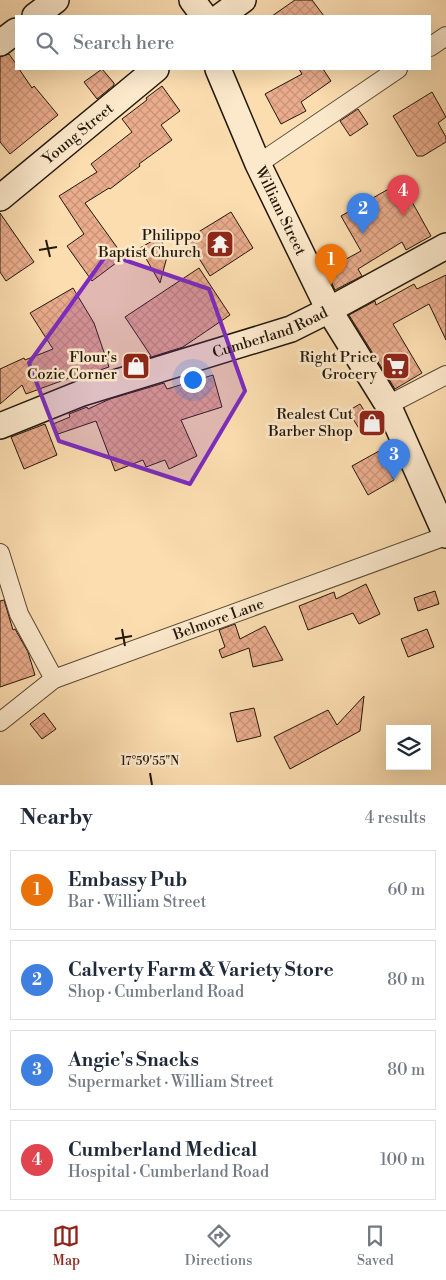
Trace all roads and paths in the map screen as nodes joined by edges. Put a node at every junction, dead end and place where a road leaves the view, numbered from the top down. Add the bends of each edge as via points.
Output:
1 (56, 0) edge
2 (192, 0) edge
3 (244, 0) edge
4 (36, 15) edge
5 (203, 15) edge
6 (222, 15) edge
7 (15, 32) edge
8 (446, 36) edge
9 (0, 43) edge
10 (431, 46) edge
11 (155, 70) edge
12 (218, 70) edge
13 (397, 70) edge
14 (258, 164) junction
15 (0, 198) edge
16 (446, 246) edge
17 (330, 310) junction
18 (446, 375) edge
19 (388, 405) junction
20 (0, 426) edge
21 (446, 536) edge
22 (0, 553) edge
23 (54, 679) junction
24 (0, 722) edge

1 - 4 street
2 - 5 street
3 - 6 street
7 - 9 street
8 - 10 street
11 - 15 street, Young Street
12 - 14 street, William Street
13 - 14 street
14 - 17 street, William Street
16 - 17 street, Cumberland Road
17 - 19 street, William Street
17 - 20 street, Cumberland Road via 291,329 82,393
18 - 19 street
19 - 21 street, William Street
21 - 23 street, Belmore Lane
22 - 23 street via 20,614
23 - 24 street, Belmore Lane

